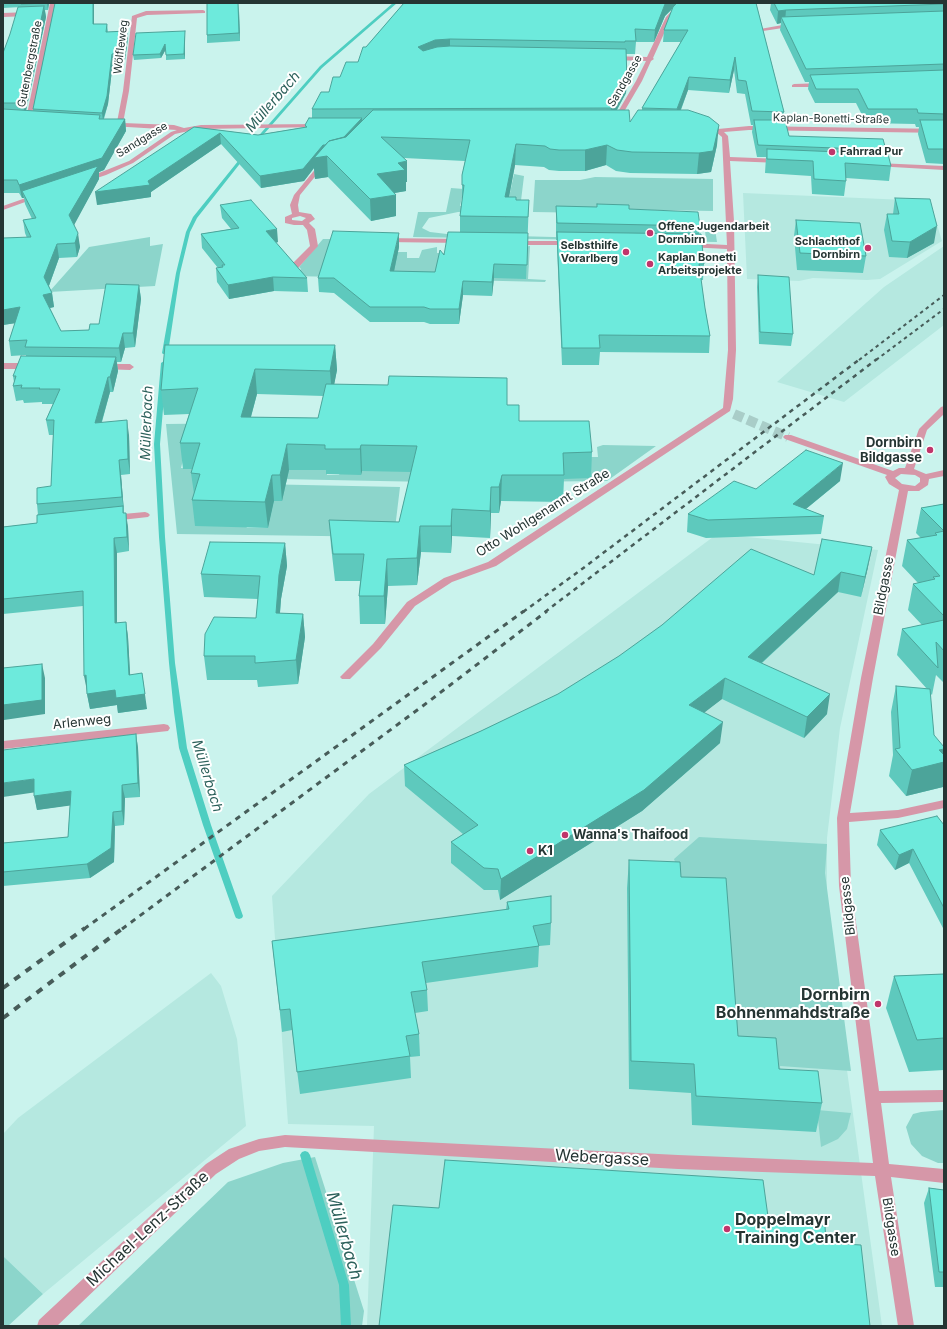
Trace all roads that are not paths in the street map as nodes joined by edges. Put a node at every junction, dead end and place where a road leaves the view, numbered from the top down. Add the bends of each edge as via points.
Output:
1 (53, 3) edge
2 (682, 3) edge
3 (203, 12) dead end
4 (50, 13) junction
5 (34, 14) edge
6 (42, 14) edge
7 (3, 15) edge
8 (799, 25) edge
9 (763, 28) edge
10 (605, 58) edge
11 (651, 59) junction
12 (830, 85) edge
13 (794, 86) dead end
14 (37, 120) edge
15 (108, 124) edge
16 (120, 124) junction
17 (622, 125) edge
18 (328, 126) edge
19 (698, 127) edge
20 (182, 130) junction
21 (718, 130) junction
22 (944, 132) edge
23 (332, 158) edge
24 (727, 159) junction
25 (790, 162) edge
26 (867, 165) edge
27 (944, 168) edge
28 (82, 181) edge
29 (46, 193) edge
30 (4, 207) edge
31 (375, 240) edge
32 (473, 242) edge
33 (503, 242) edge
34 (580, 243) edge
35 (681, 245) edge
36 (729, 247) junction
37 (295, 266) edge
38 (3, 366) edge
39 (39, 366) edge
40 (94, 367) edge
41 (130, 367) dead end
42 (944, 409) edge
43 (788, 437) tunnel mouth
44 (909, 471) junction
45 (944, 473) edge
46 (892, 474) junction
47 (924, 477) junction
48 (904, 488) junction
49 (145, 515) dead end
50 (106, 518) edge
51 (346, 676) dead end
52 (164, 728) dead end
53 (3, 745) edge
54 (944, 804) edge
55 (843, 818) junction
56 (944, 1096) edge
57 (873, 1097) junction
58 (259, 1145) joint
59 (882, 1170) junction
60 (944, 1176) edge
61 (44, 1326) edge
62 (906, 1326) edge

1 - 4 street, Gutenbergstraße
2 - 11 street, Sandgasse via 669,17
3 - 16 street, Wölfleweg via 146,13 134,17
4 - 6 street, Gutenbergstraße
4 - 14 street, Gutenbergstraße via 26,119
5 - 7 street, Gutenbergstraße
8 - 9 street
10 - 11 street
11 - 17 street, Sandgasse via 612,125
12 - 13 street
15 - 16 street
16 - 20 street via 174,127
18 - 20 street, Sandgasse via 201,127
19 - 21 street, Kaplan-Bonetti-Straße
20 - 28 street, Sandgasse via 173,133 131,162
21 - 22 street, Kaplan-Bonetti-Straße via 749,128
21 - 24 street via 725,136
23 - 37 street via 327,159 297,195 294,205 296,215 310,217 305,223 311,229 314,246
24 - 25 street
24 - 36 street
26 - 27 street
29 - 30 street
31 - 32 street
33 - 34 street
35 - 36 street
36 - 51 street, Otto Wohlgenannt Straße via 731,411 492,564 448,580 411,604 377,646
38 - 39 street
40 - 41 street
42 - 44 street via 922,429
43 - 46 street
44 - 46 street
44 - 47 street
45 - 47 street
46 - 48 street via 892,482
47 - 48 street via 925,483 920,487
48 - 55 street, Bildgasse
49 - 50 street
52 - 53 street, Arlenweg
54 - 55 street via 898,814
55 - 57 street, Bildgasse via 845,886
56 - 57 street
57 - 59 street, Bildgasse
58 - 59 street, Webergasse via 285,1141
58 - 61 street, Michael-Lenz-Straße via 234,1154 211,1170
59 - 60 street, Webergasse
59 - 62 street, Bildgasse

